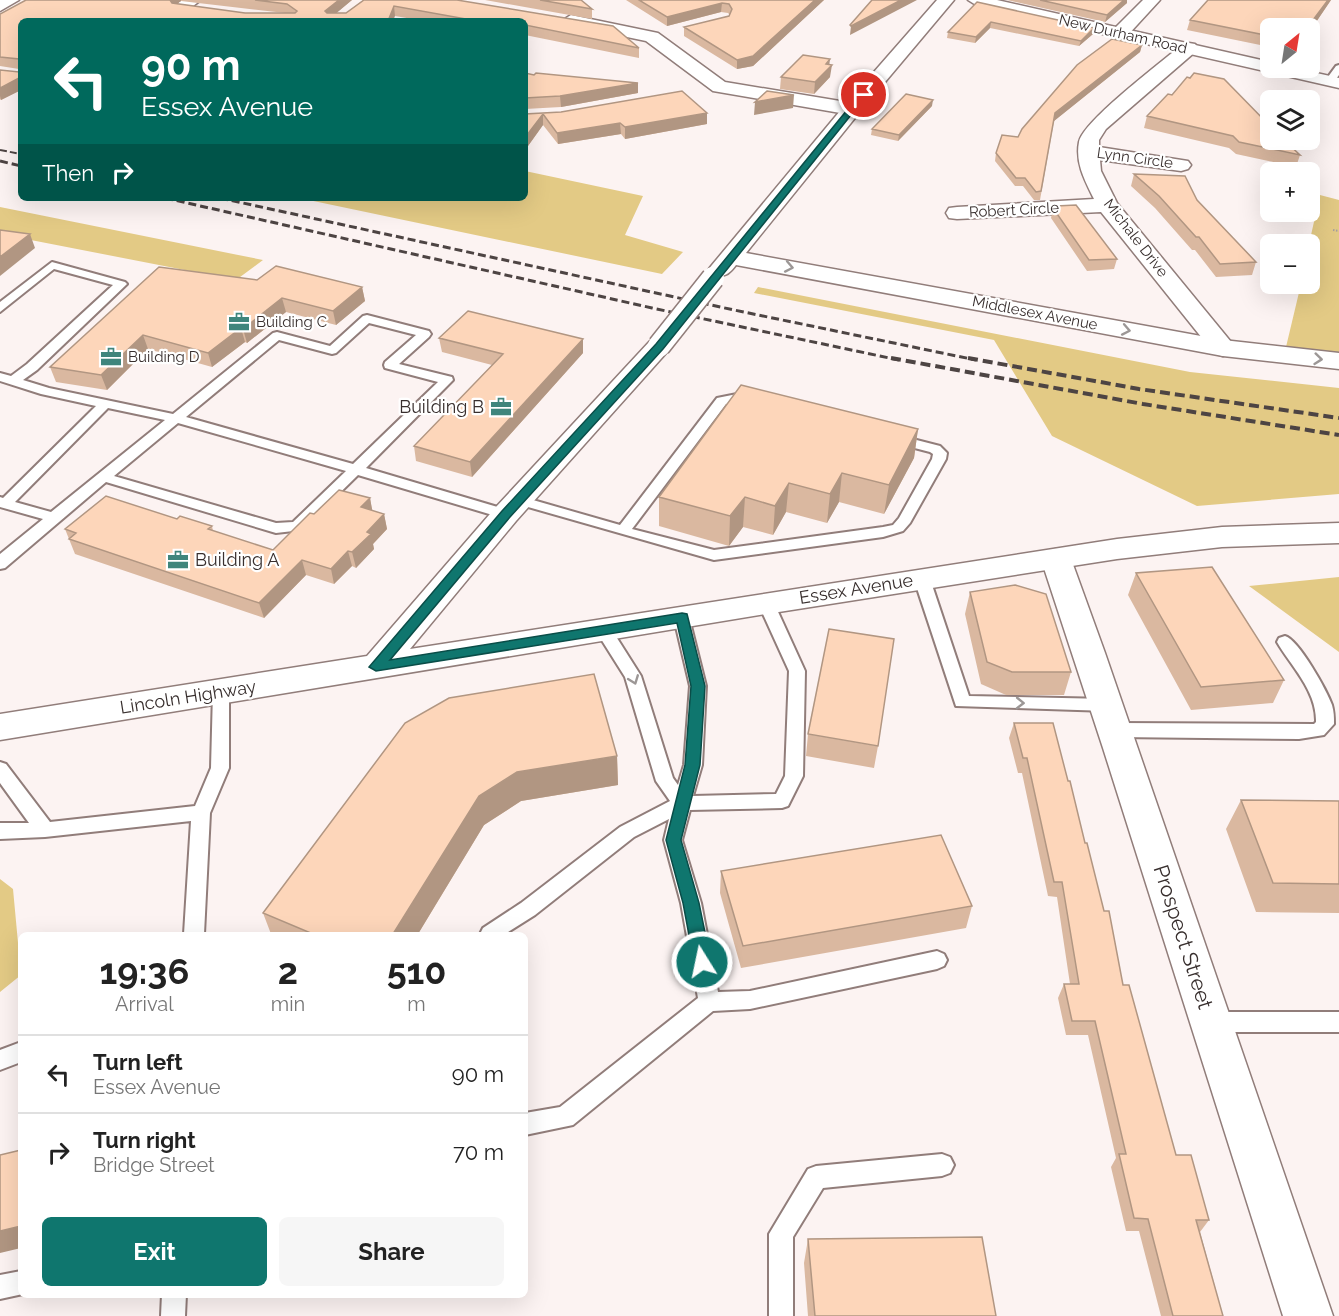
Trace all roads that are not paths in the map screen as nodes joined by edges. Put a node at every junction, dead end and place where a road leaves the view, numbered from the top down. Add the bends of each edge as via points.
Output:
1 (11, 0) edge
2 (946, 0) edge
3 (976, 0) edge
4 (1152, 0) edge
5 (0, 6) edge
6 (192, 6) edge
7 (552, 17) edge
8 (168, 18) edge
9 (672, 32) dead end
10 (1120, 33) junction
11 (652, 37) junction
12 (1189, 48) junction
13 (1260, 64) edge
14 (1320, 75) edge
15 (1336, 77) edge
16 (719, 87) junction
17 (697, 91) dead end
18 (852, 109) junction
19 (1089, 152) junction
20 (1181, 165) dead end
21 (1107, 205) junction
22 (957, 213) dead end
23 (732, 257) junction
24 (0, 308) edge
25 (1223, 348) junction
26 (1339, 361) edge
27 (6, 379) edge
28 (105, 404) junction
29 (174, 418) junction
30 (359, 469) junction
31 (103, 477) junction
32 (3, 502) edge
33 (513, 507) junction
34 (54, 518) junction
35 (623, 531) junction
36 (1339, 533) edge
37 (1056, 559) junction
38 (0, 564) edge
39 (922, 579) junction
40 (766, 603) junction
41 (682, 618) junction
42 (604, 631) junction
43 (1285, 642) dead end
44 (376, 667) junction
45 (221, 692) junction
46 (1112, 717) junction
47 (0, 727) edge
48 (0, 769) edge
49 (682, 803) junction
50 (201, 813) junction
51 (45, 830) junction
52 (0, 831) edge
53 (194, 932) edge
54 (493, 932) edge
55 (937, 960) dead end
56 (709, 1002) junction
57 (1210, 1022) junction
58 (1339, 1022) edge
59 (18, 1053) edge
60 (0, 1060) edge
61 (528, 1123) edge
62 (942, 1165) dead end
63 (18, 1284) edge
64 (0, 1287) edge
65 (174, 1298) edge
66 (173, 1316) edge
67 (781, 1316) edge
68 (1308, 1316) edge

1 - 5 street
2 - 18 street
3 - 10 street, New Durham Road
4 - 10 street
6 - 8 street
7 - 11 street
9 - 11 street
10 - 12 street, New Durham Road
11 - 16 street
12 - 13 street, New Durham Road
12 - 19 street via 1099,125 1089,140
14 - 15 street, New Durham Road
16 - 17 street
16 - 18 street
18 - 23 street
19 - 20 street, Lynn Circle
19 - 21 street, Michale Drive via 1091,171
21 - 22 street, Robert Circle
21 - 25 street, Michale Drive
23 -> 25 street, Middlesex Avenue
23 - 33 street, bridge via 659,346
24 - 27 lane via 52,265 122,284 32,367
25 -> 26 street, Middlesex Avenue
27 - 28 lane
28 - 29 lane
28 - 32 lane
29 - 30 lane
29 - 30 lane via 278,336 332,350 368,320 425,334 390,365 447,380
29 - 31 lane
30 - 31 lane via 297,527 288,529
30 - 33 lane
31 - 34 lane
32 - 34 lane
33 - 35 lane
33 - 44 street
34 - 38 lane
35 - 35 lane via 714,555 883,532 898,528 905,520 940,453 737,398 726,399
36 - 37 street, Essex Avenue via 1222,537
37 - 39 street, Essex Avenue
37 - 46 street, Prospect Street
39 - 40 street, Essex Avenue
39 -> 46 lane via 962,702
40 - 41 street, Essex Avenue
40 - 49 lane via 797,671 794,776 782,801
41 - 42 street, Essex Avenue
41 - 49 lane via 698,686 693,765
42 - 44 street, Essex Avenue
42 -> 49 lane via 633,676 665,781
43 - 46 lane via 1328,713 1318,730 1299,732
44 - 45 street, Lincoln Highway
45 - 47 street, Lincoln Highway
45 - 50 lane via 220,768
46 - 57 street, Prospect Street
48 - 51 lane
49 - 54 lane via 627,832
49 - 56 lane via 674,840 691,903
50 - 51 lane
50 - 53 lane
51 - 52 lane
55 - 56 lane via 750,1000
56 - 61 lane via 565,1117
57 - 58 lane
57 - 68 street, Prospect Street
59 - 60 lane
62 - 67 lane via 816,1177 781,1234
63 - 64 lane
65 - 66 lane

